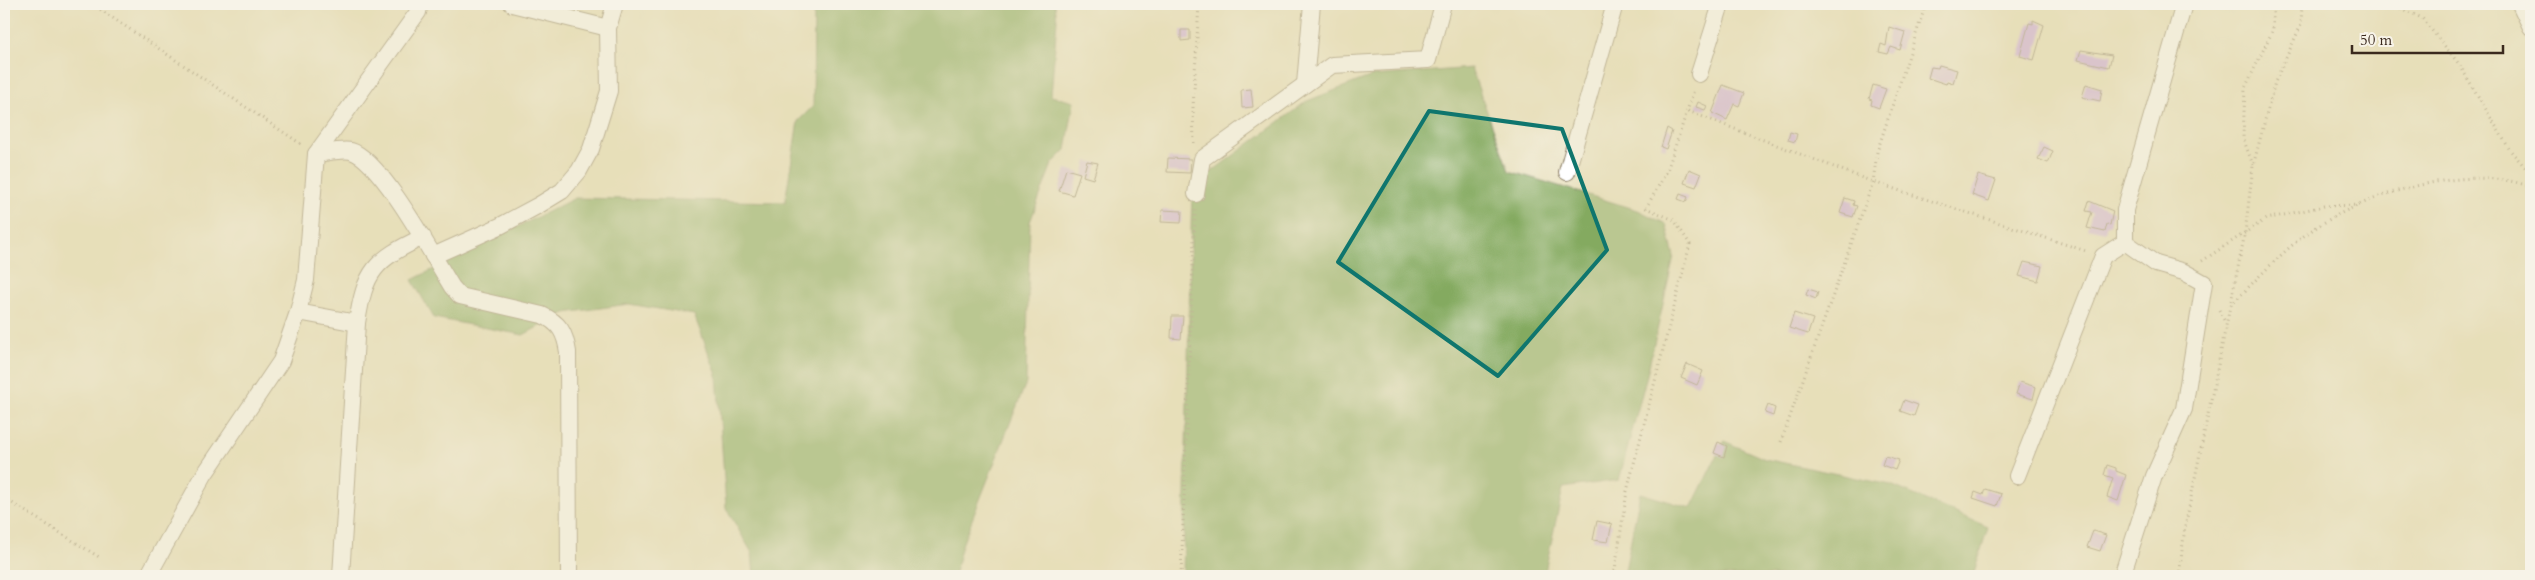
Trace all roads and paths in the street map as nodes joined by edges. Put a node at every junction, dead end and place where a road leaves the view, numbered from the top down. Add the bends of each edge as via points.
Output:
1 (92, 4) edge
2 (420, 4) edge
3 (512, 4) edge
4 (615, 4) edge
5 (1199, 4) edge
6 (1312, 4) edge
7 (1442, 4) edge
8 (1615, 4) edge
9 (1721, 4) edge
10 (1926, 4) edge
11 (2184, 4) edge
12 (2273, 4) edge
13 (2302, 4) edge
14 (2392, 4) edge
15 (2520, 4) edge
16 (2531, 27) edge
17 (608, 28) junction
18 (1699, 74) joint
19 (1305, 84) junction
20 (1688, 111) junction
21 (1194, 146) dead end
22 (316, 154) junction
23 (2253, 166) junction
24 (1567, 172) dead end
25 (2531, 174) edge
26 (1873, 182) junction
27 (2531, 187) edge
28 (1196, 194) joint
29 (2362, 205) junction
30 (2245, 233) junction
31 (423, 237) junction
32 (2125, 242) junction
33 (433, 256) junction
34 (2103, 256) junction
35 (2184, 272) junction
36 (2230, 306) junction
37 (298, 312) junction
38 (357, 323) junction
39 (1781, 442) dead end
40 (2017, 476) dead end
41 (4, 498) edge
42 (99, 557) dead end
43 (148, 576) edge
44 (341, 576) edge
45 (569, 576) edge
46 (1181, 576) edge
47 (1614, 576) edge
48 (2122, 576) edge
49 (2179, 576) edge

1 - 22 path
2 - 22 street via 412,20
3 - 17 street
4 - 17 street
5 - 21 path
6 - 19 street
7 - 19 street via 1428,60 1332,65
8 - 24 street
9 - 18 street
10 - 26 path via 1877,152
11 - 32 street via 2125,210
12 - 23 path via 2273,30 2245,88 2243,138
13 - 23 path via 2301,25 2275,82
14 - 25 path via 2422,18 2428,25 2459,64 2510,150
15 - 16 street
17 - 33 street via 609,91 591,149 579,171 562,191 539,205
18 - 20 path
19 - 28 street via 1202,159
20 - 26 path
20 - 47 path via 1667,171 1646,208 1674,220 1690,244 1627,491
22 - 31 street via 351,151 363,159
22 - 37 street via 306,280
23 - 30 path
26 - 34 path
26 - 39 path
27 - 29 path via 2512,179 2458,177 2393,192
28 - 46 path
29 - 30 path via 2324,206 2266,220
29 - 36 path via 2297,241
30 - 35 path
30 - 36 path
31 - 33 street
31 - 38 street via 400,248 371,272 362,290
32 - 34 street
32 - 35 street via 2156,264
33 - 45 street via 460,296 542,315 562,328 568,352
34 - 40 street
35 - 48 street via 2204,283 2184,409 2154,476
36 - 49 path via 2185,527
37 - 38 street
37 - 43 street via 280,361 204,474
38 - 44 street
41 - 42 path

